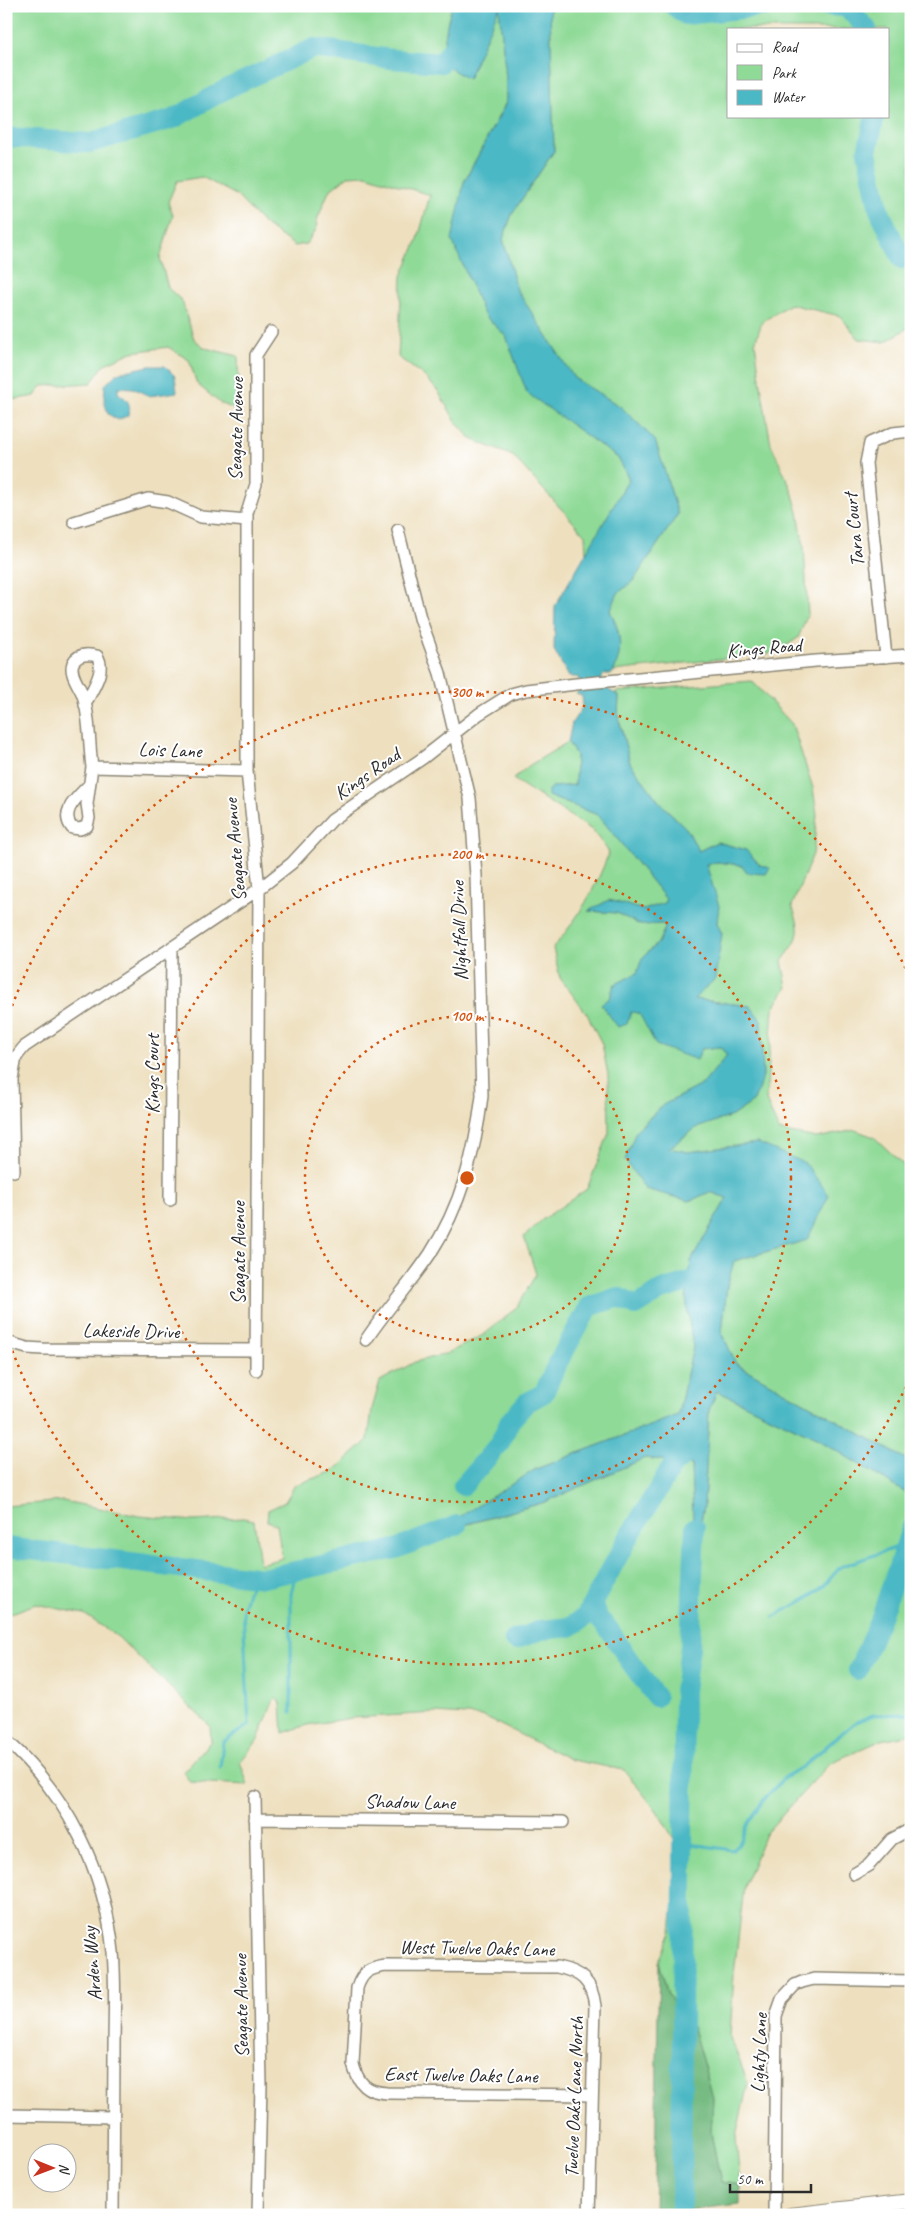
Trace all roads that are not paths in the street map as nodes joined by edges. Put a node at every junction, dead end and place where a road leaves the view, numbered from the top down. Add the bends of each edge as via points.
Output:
1 (271, 332) dead end
2 (911, 431) edge
3 (247, 521) junction
4 (74, 522) dead end
5 (398, 530) dead end
6 (911, 655) edge
7 (886, 657) junction
8 (85, 705) dead end
9 (453, 733) junction
10 (92, 767) junction
11 (247, 771) junction
12 (89, 785) dead end
13 (259, 888) junction
14 (172, 947) junction
15 (14, 1171) dead end
16 (170, 1200) dead end
17 (366, 1340) dead end
18 (6, 1342) edge
19 (256, 1350) junction
20 (256, 1370) dead end
21 (6, 1740) edge
22 (255, 1797) dead end
23 (255, 1820) junction
24 (564, 1822) dead end
25 (911, 1829) edge
26 (854, 1874) dead end
27 (911, 1981) edge
28 (587, 1982) joint
29 (362, 2085) joint
30 (592, 2095) junction
31 (6, 2115) edge
32 (114, 2117) junction
33 (911, 2201) edge
34 (810, 2214) edge
35 (113, 2215) edge
36 (258, 2215) edge
37 (589, 2215) edge
38 (774, 2215) edge
39 (790, 2215) edge

1 - 3 street, Seagate Avenue via 256,355 256,484
2 - 7 street, Tara Court via 893,433 870,443 866,463
3 - 4 street via 201,517 168,502 148,499
3 - 11 street, Seagate Avenue
5 - 9 street, Nightfall Drive via 420,618 440,673
6 - 7 street, Kings Road
7 - 9 street, Kings Road via 526,690 511,694 485,709
8 - 10 street
9 - 13 street, Kings Road via 423,758 332,820 292,863
9 - 17 street, Nightfall Drive via 470,798 476,875 482,1055 478,1132 469,1170 453,1211 429,1255
10 - 11 street, Lois Lane
10 - 12 street
11 - 13 street, Seagate Avenue
13 - 14 street, Kings Road
13 - 19 street, Seagate Avenue
14 - 15 street, Kings Road via 24,1047 16,1057 12,1079
14 - 16 street, Kings Court
18 - 19 street, Lakeside Drive via 44,1349
19 - 20 street, Seagate Avenue
21 - 32 street, Arden Way via 31,1763 67,1812 84,1843 98,1883 108,1918 114,1976
22 - 23 street, Seagate Avenue
23 - 24 street, Shadow Lane
23 - 36 street, Seagate Avenue via 261,2085
25 - 26 street via 892,1839 869,1866
27 - 38 street, Lighty Lane via 814,1979 794,1985 782,1999 776,2016
28 - 29 street, West Twelve Oaks Lane via 576,1972 557,1967 376,1967 364,1973 357,1988 354,2054 356,2075
28 - 30 street, Twelve Oaks Lane North via 595,2006
29 - 30 street, East Twelve Oaks Lane via 375,2092 387,2093
30 - 37 street, Twelve Oaks Lane North
31 - 32 street
32 - 35 street, Arden Way
33 - 34 street
34 - 39 street

